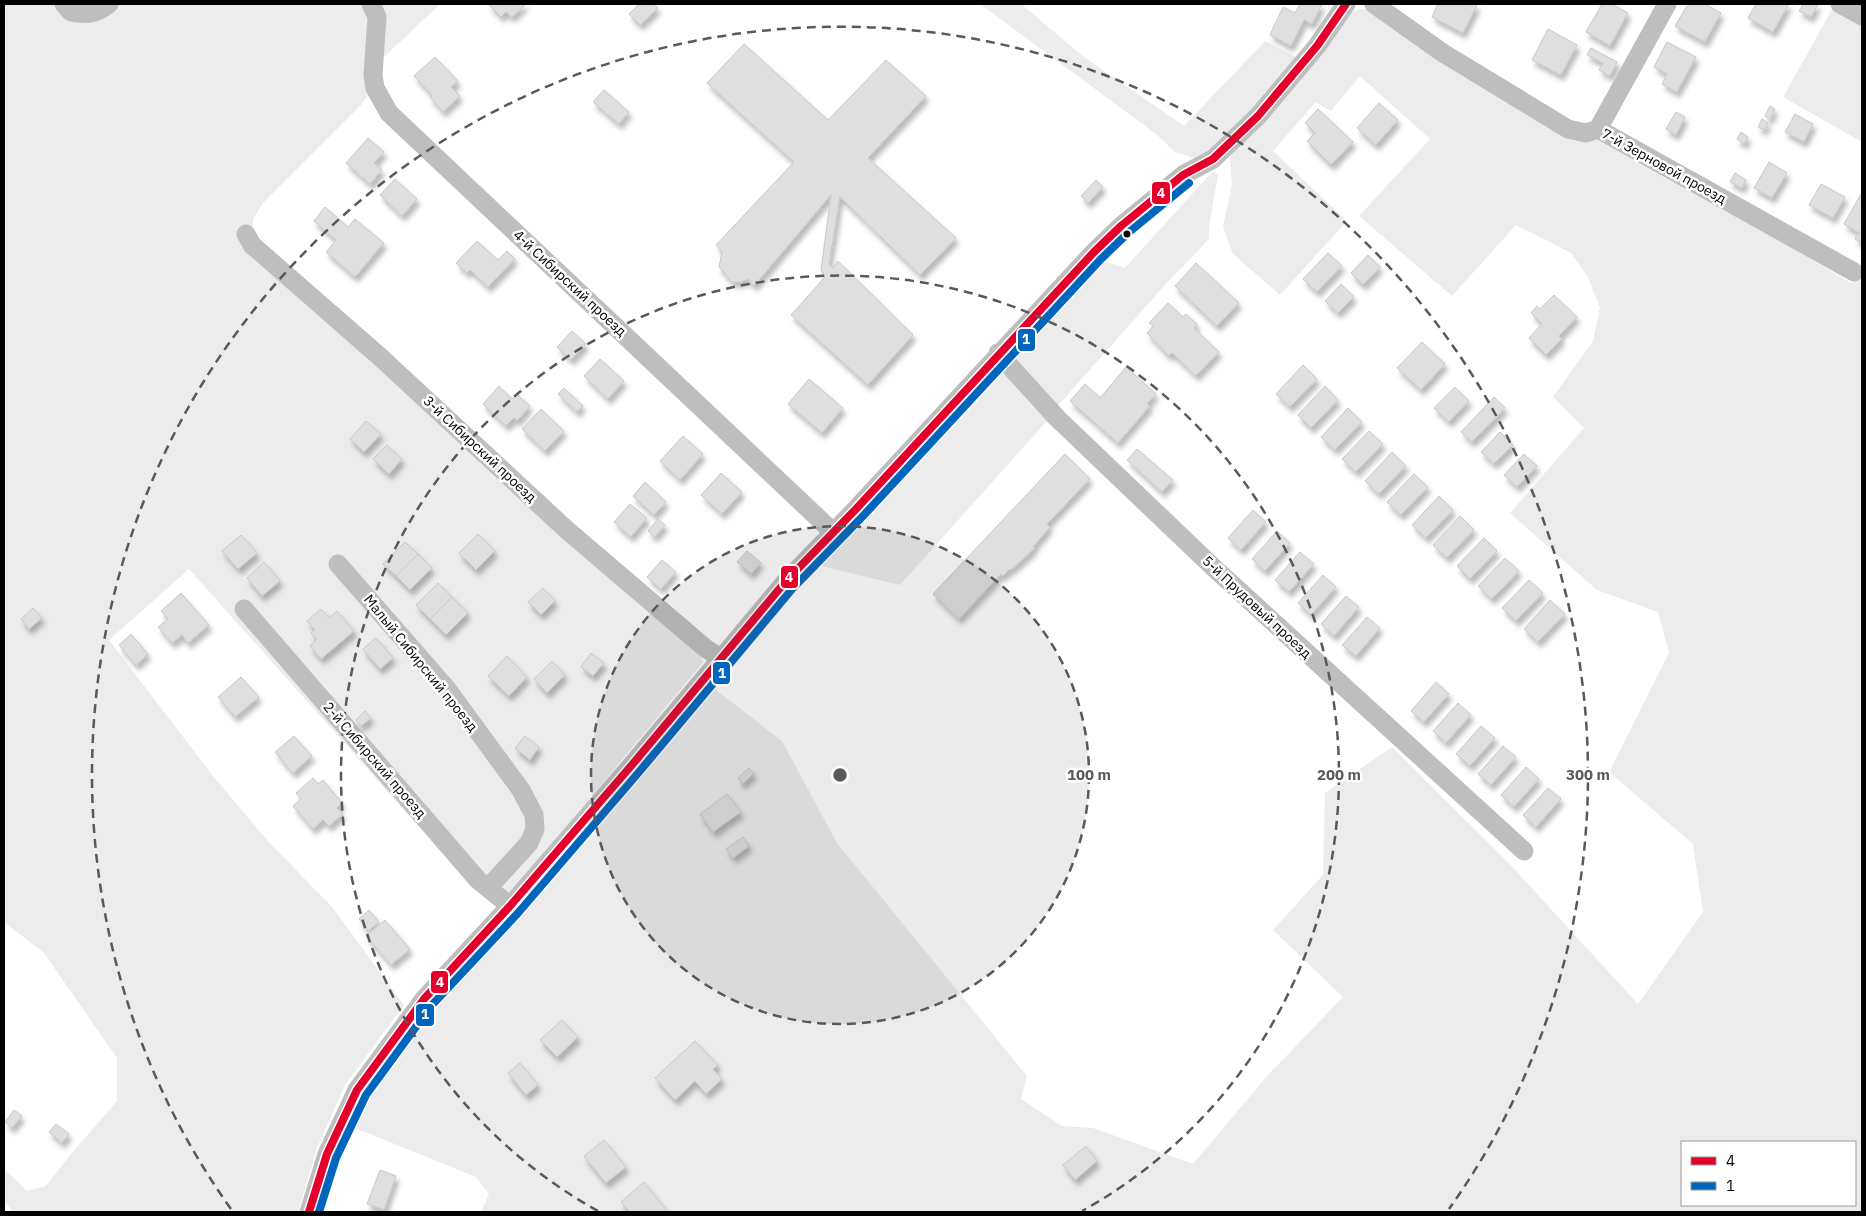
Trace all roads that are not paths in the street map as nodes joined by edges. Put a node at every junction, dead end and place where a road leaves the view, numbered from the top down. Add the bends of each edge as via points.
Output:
1 (109, 4) edge
2 (371, 4) edge
3 (1346, 4) edge
4 (1374, 4) edge
5 (1667, 4) edge
6 (1840, 4) edge
7 (68, 8) edge
8 (1862, 16) edge
9 (1598, 129) junction
10 (246, 234) dead end
11 (1854, 272) dead end
12 (998, 353) junction
13 (834, 532) junction
14 (338, 564) dead end
15 (244, 609) dead end
16 (720, 658) junction
17 (1524, 851) dead end
18 (488, 888) junction
19 (510, 906) junction
20 (309, 1212) edge

1 - 7 street via 87,15
2 - 13 street, 4-й Сибирский проезд via 376,17 375,88 390,113
3 - 12 street via 1317,46 1258,116 1212,159 1183,175 1121,226
4 - 9 street, 7-й Зерновой проезд via 1443,52 1568,129 1586,133
5 - 9 street
6 - 8 street
9 - 11 street, 7-й Зерновой проезд
10 - 16 street, 3-й Сибирский проезд via 252,246 379,356 568,531
12 - 13 street
12 - 17 street, 5-й Прудовый проезд via 1057,418 1213,568
13 - 16 street via 786,581
14 - 18 street, Малый Сибирский проезд via 447,689 521,790 534,815 529,843
15 - 18 street, 2-й Сибирский проезд
16 - 19 street
18 - 19 street, 2-й Сибирский проезд
19 - 20 street via 424,999 357,1090 327,1154

